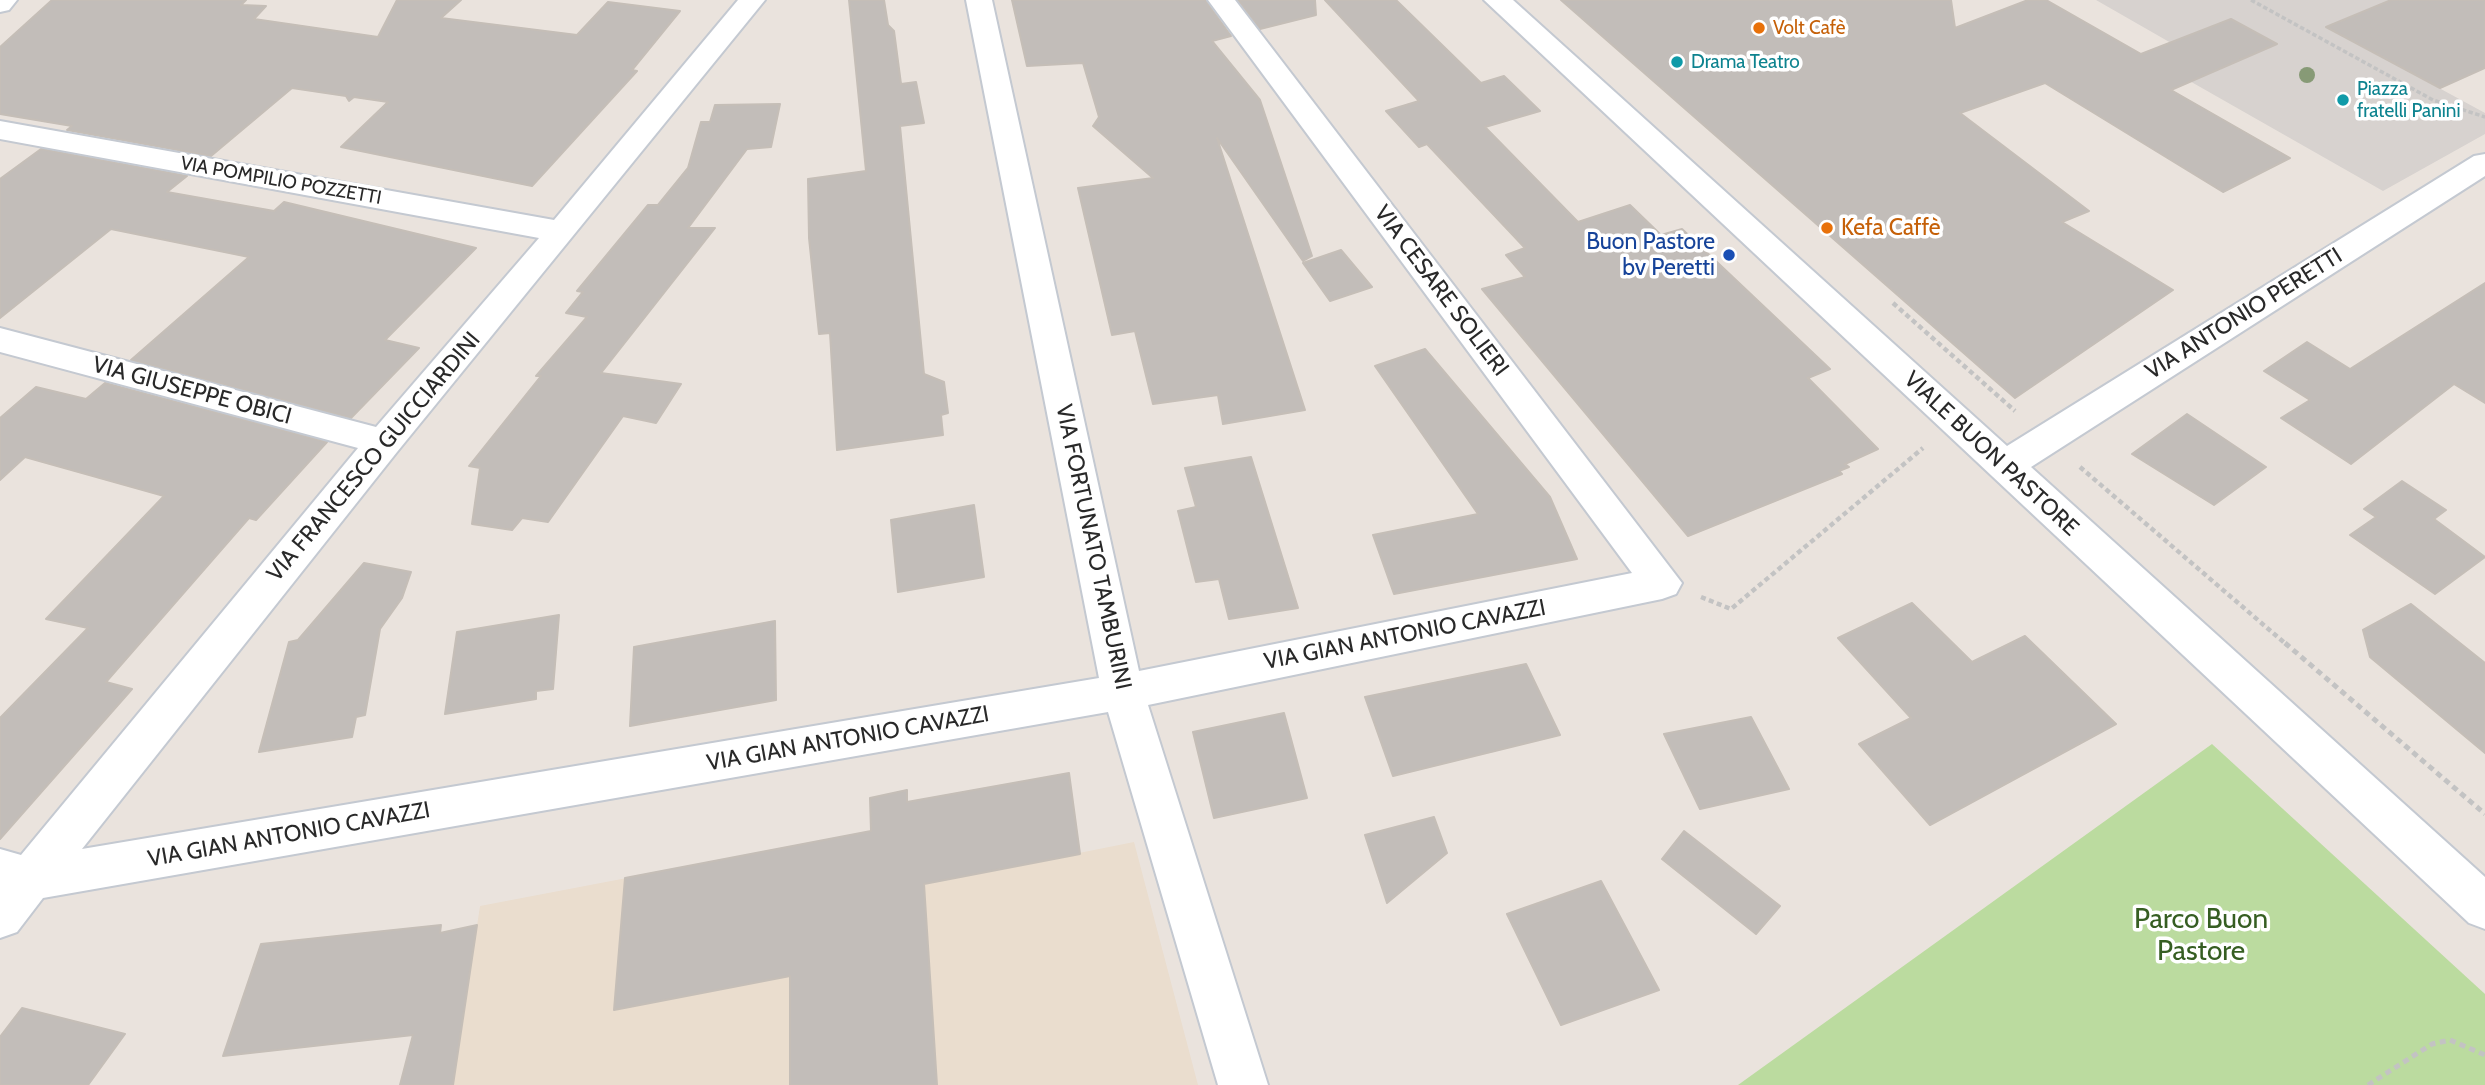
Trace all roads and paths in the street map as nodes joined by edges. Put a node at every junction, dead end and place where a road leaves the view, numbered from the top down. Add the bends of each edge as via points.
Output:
1 (752, 0) edge
2 (978, 0) edge
3 (1221, 0) edge
4 (1497, 0) edge
5 (2251, 0) edge
6 (2485, 117) edge
7 (0, 130) edge
8 (2485, 163) edge
9 (562, 232) junction
10 (0, 340) edge
11 (2013, 409) dead end
12 (1965, 429) junction
13 (384, 442) junction
14 (2004, 466) junction
15 (1662, 583) junction
16 (1123, 692) junction
17 (15, 875) edge
18 (2483, 903) edge
19 (0, 916) edge
20 (2485, 1055) edge
21 (1243, 1085) edge
22 (2368, 1085) edge

1 - 9 street, VIA FRANCESCO GUICCIARDINI
2 - 16 street, VIA FORTUNATO TAMBURINI
3 - 15 street, VIA CESARE SOLIERI
4 - 12 street, VIALE BUON PASTORE
5 - 6 path via 2433,100
7 - 9 street, VIA POMPILIO POZZETTI
8 - 14 street, VIA ANTONIO PERETTI
9 - 13 street, VIA FRANCESCO GUICCIARDINI
10 - 13 street, VIA GIUSEPPE OBICI
11 - 12 path
12 - 14 street, VIALE BUON PASTORE
12 - 15 path via 1925,446 1731,609
13 - 17 street, VIA FRANCESCO GUICCIARDINI
14 - 18 street, VIALE BUON PASTORE
15 - 16 street, VIA GIAN ANTONIO CAVAZZI
16 - 17 street, VIA GIAN ANTONIO CAVAZZI
16 - 21 street, VIA FORTUNATO TAMBURINI
17 - 19 street, VIA FRANCESCO GUICCIARDINI
20 - 22 path via 2450,1041 2432,1044

